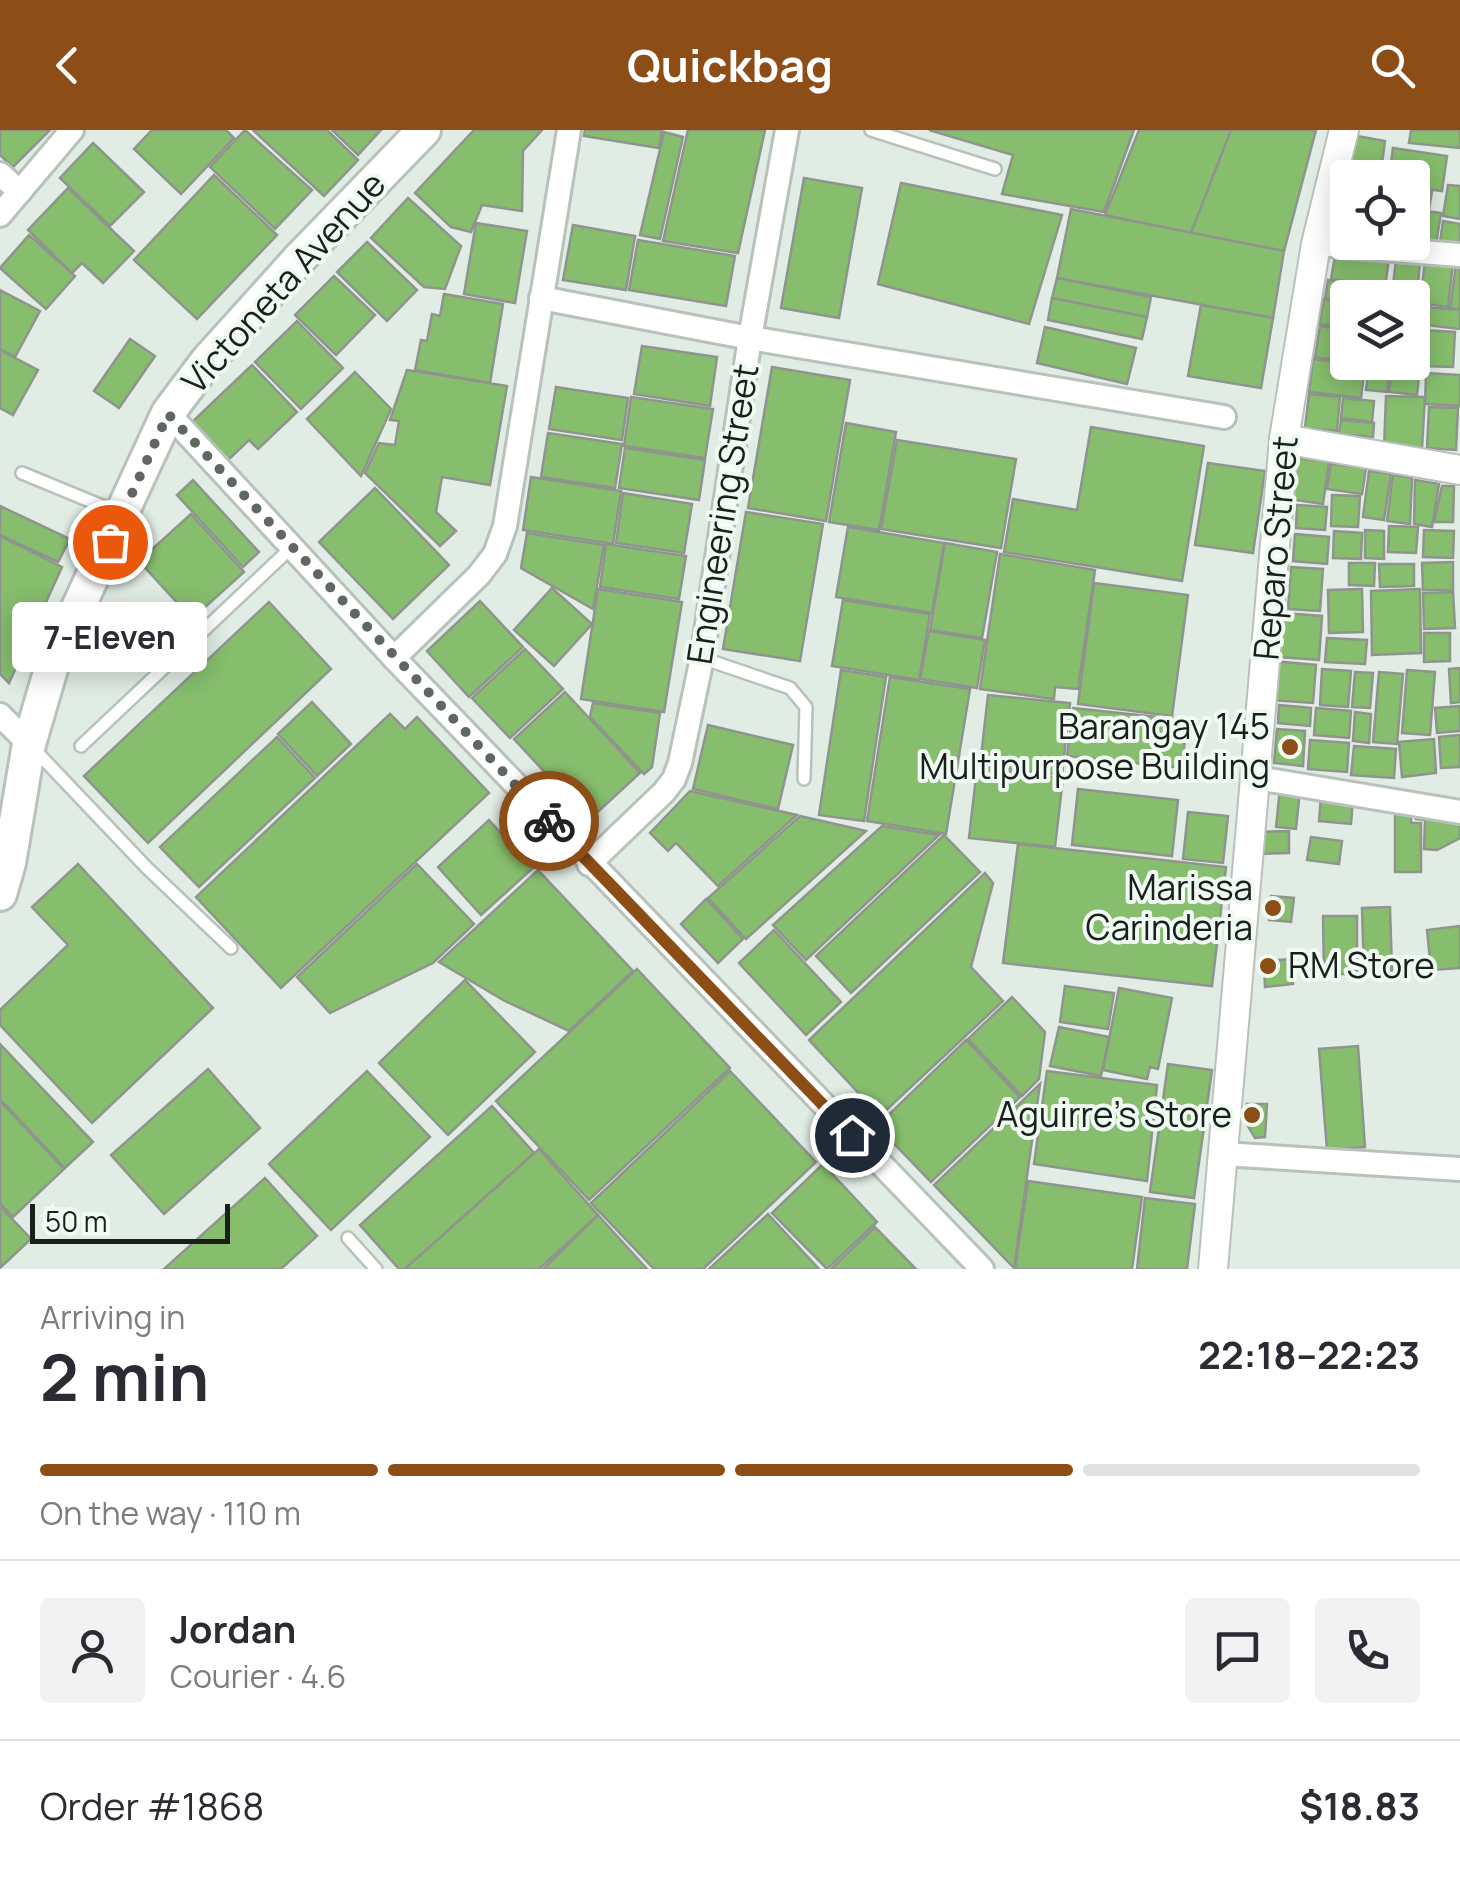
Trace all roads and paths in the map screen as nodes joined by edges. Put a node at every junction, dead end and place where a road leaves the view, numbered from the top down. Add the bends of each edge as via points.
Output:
1 (72, 130) edge
2 (424, 130) edge
3 (569, 130) edge
4 (787, 130) edge
5 (871, 130) edge
6 (1344, 130) edge
7 (995, 169) dead end
8 (0, 174) edge
9 (20, 192) junction
10 (0, 216) edge
11 (1316, 244) junction
12 (1460, 255) edge
13 (541, 298) junction
14 (750, 338) junction
15 (168, 414) junction
16 (1224, 417) dead end
17 (1284, 439) junction
18 (1460, 470) edge
19 (22, 473) dead end
20 (122, 515) junction
21 (292, 547) junction
22 (394, 658) junction
23 (702, 658) junction
24 (0, 714) edge
25 (29, 744) junction
26 (81, 746) dead end
27 (1257, 778) junction
28 (804, 779) dead end
29 (1460, 812) edge
30 (590, 864) junction
31 (0, 894) edge
32 (232, 948) dead end
33 (1223, 1154) junction
34 (1460, 1169) edge
35 (348, 1238) dead end
36 (376, 1269) edge
37 (982, 1269) edge
38 (1213, 1269) edge

1 - 9 street
2 - 15 main road, Victoneta Avenue via 246,318
3 - 13 street
4 - 14 street, Engineering Street
5 - 7 lane
6 - 11 street, Reparo Street
8 - 9 street
9 - 10 street
11 - 12 street
11 - 17 street, Reparo Street
13 - 14 street
13 - 22 street via 496,554
14 - 16 street
14 - 23 street, Engineering Street
15 - 20 main road, Victoneta Avenue
15 - 21 street
17 - 18 street
17 - 27 street, Reparo Street
19 - 20 lane
20 - 25 main road, Victoneta Avenue via 54,662
21 - 22 street
21 - 26 lane
22 - 30 street
23 - 28 lane via 790,688 806,707
23 - 30 street, Engineering Street via 674,778
24 - 25 street
25 - 31 main road, Victoneta Avenue
25 - 32 lane
27 - 29 street
27 - 33 street, Reparo Street
30 - 37 street
33 - 34 street
33 - 38 street, Reparo Street
35 - 36 lane

